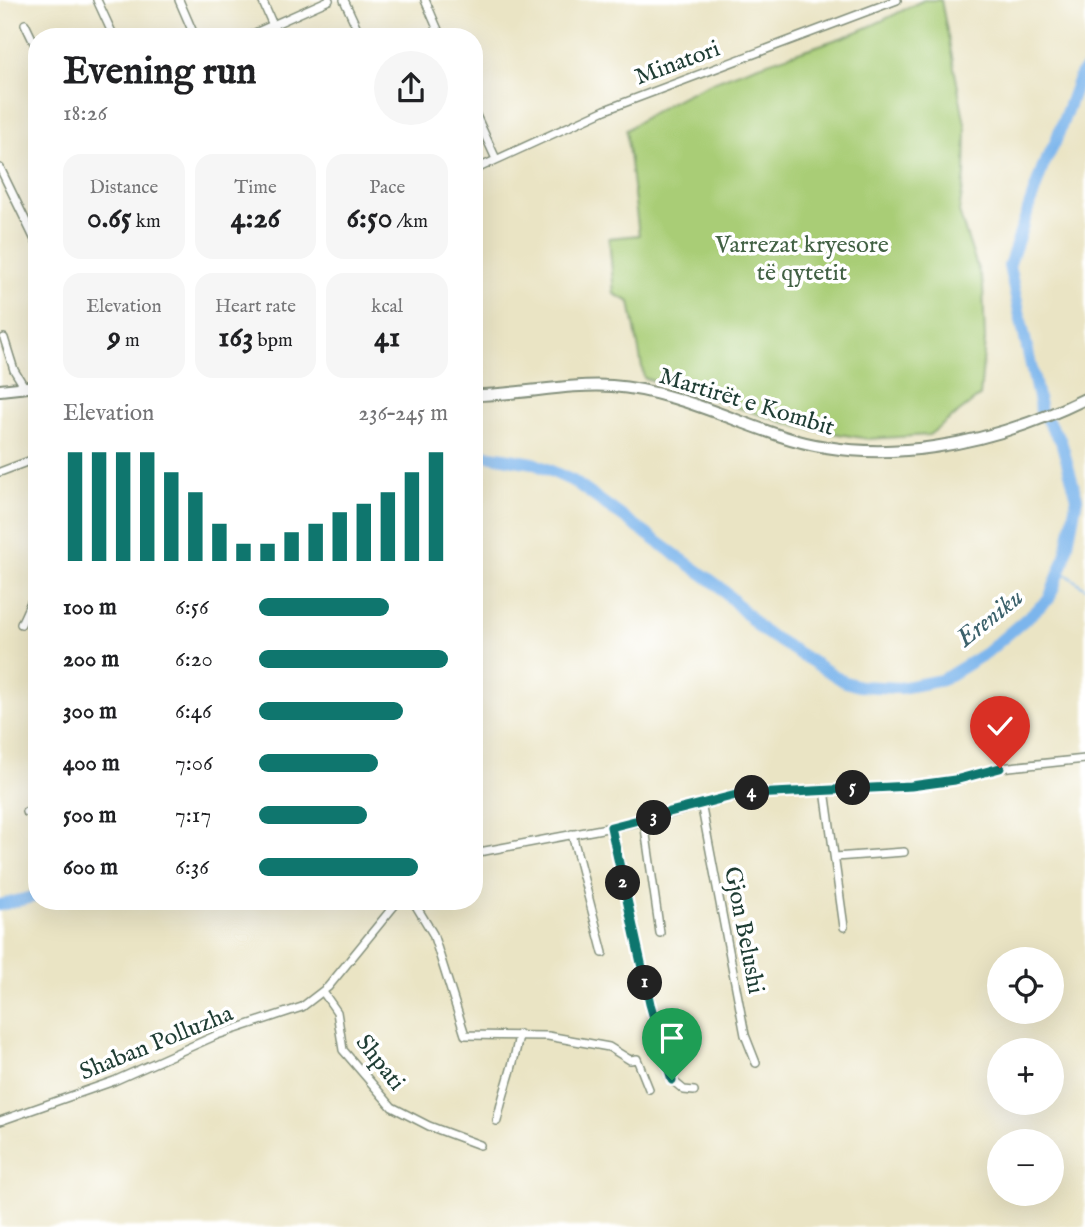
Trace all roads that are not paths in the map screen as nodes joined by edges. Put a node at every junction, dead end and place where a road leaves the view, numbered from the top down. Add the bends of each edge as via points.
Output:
1 (97, 0) edge
2 (179, 0) edge
3 (261, 0) edge
4 (329, 0) edge
5 (344, 0) edge
6 (425, 0) edge
7 (897, 0) edge
8 (25, 24) dead end
9 (273, 25) junction
10 (110, 28) edge
11 (191, 28) edge
12 (266, 28) edge
13 (274, 28) edge
14 (357, 28) edge
15 (437, 28) edge
16 (28, 30) edge
17 (483, 132) edge
18 (495, 159) junction
19 (483, 165) edge
20 (0, 168) edge
21 (28, 226) edge
22 (4, 338) dead end
23 (28, 387) edge
24 (24, 388) junction
25 (0, 390) edge
26 (483, 394) edge
27 (1085, 400) edge
28 (28, 461) edge
29 (0, 472) edge
30 (28, 611) edge
31 (22, 624) dead end
32 (1085, 759) edge
33 (825, 790) junction
34 (701, 803) junction
35 (644, 821) junction
36 (611, 827) junction
37 (572, 834) junction
38 (483, 851) edge
39 (904, 852) dead end
40 (835, 857) junction
41 (391, 910) edge
42 (418, 910) edge
43 (844, 928) dead end
44 (660, 933) dead end
45 (603, 953) dead end
46 (323, 992) junction
47 (519, 1034) junction
48 (756, 1063) dead end
49 (649, 1089) dead end
50 (694, 1091) dead end
51 (0, 1121) edge
52 (497, 1121) dead end
53 (480, 1145) dead end

1 - 10 street
2 - 11 street
3 - 9 street
4 - 9 street
5 - 14 street
6 - 15 street
7 - 18 street, Minatori via 605,110
8 - 16 street
9 - 12 street
9 - 13 street
17 - 18 street
18 - 19 street, Minatori
20 - 21 street
22 - 24 street
23 - 24 main road
24 - 25 main road
26 - 27 main road, Martirët e Kombit via 612,386 659,394 784,437 855,453 904,451 1006,430
28 - 29 street
30 - 31 street
32 - 33 street via 1000,768 911,786
33 - 34 street via 756,792
33 - 40 street
34 - 35 street
34 - 48 street, Gjon Belushi via 745,1035
35 - 36 street
35 - 44 street
36 - 37 street
36 - 50 street via 650,1004 672,1080 684,1090
37 - 38 street
37 - 45 street
39 - 40 street
40 - 43 street
41 - 46 street
42 - 47 street via 433,934 465,1035
46 - 51 street, Shaban Polluzha via 283,1016 217,1035 114,1081
46 - 53 street, Shpati via 337,1012 343,1050 392,1107
47 - 49 street via 609,1047 630,1060 637,1059
47 - 52 street

